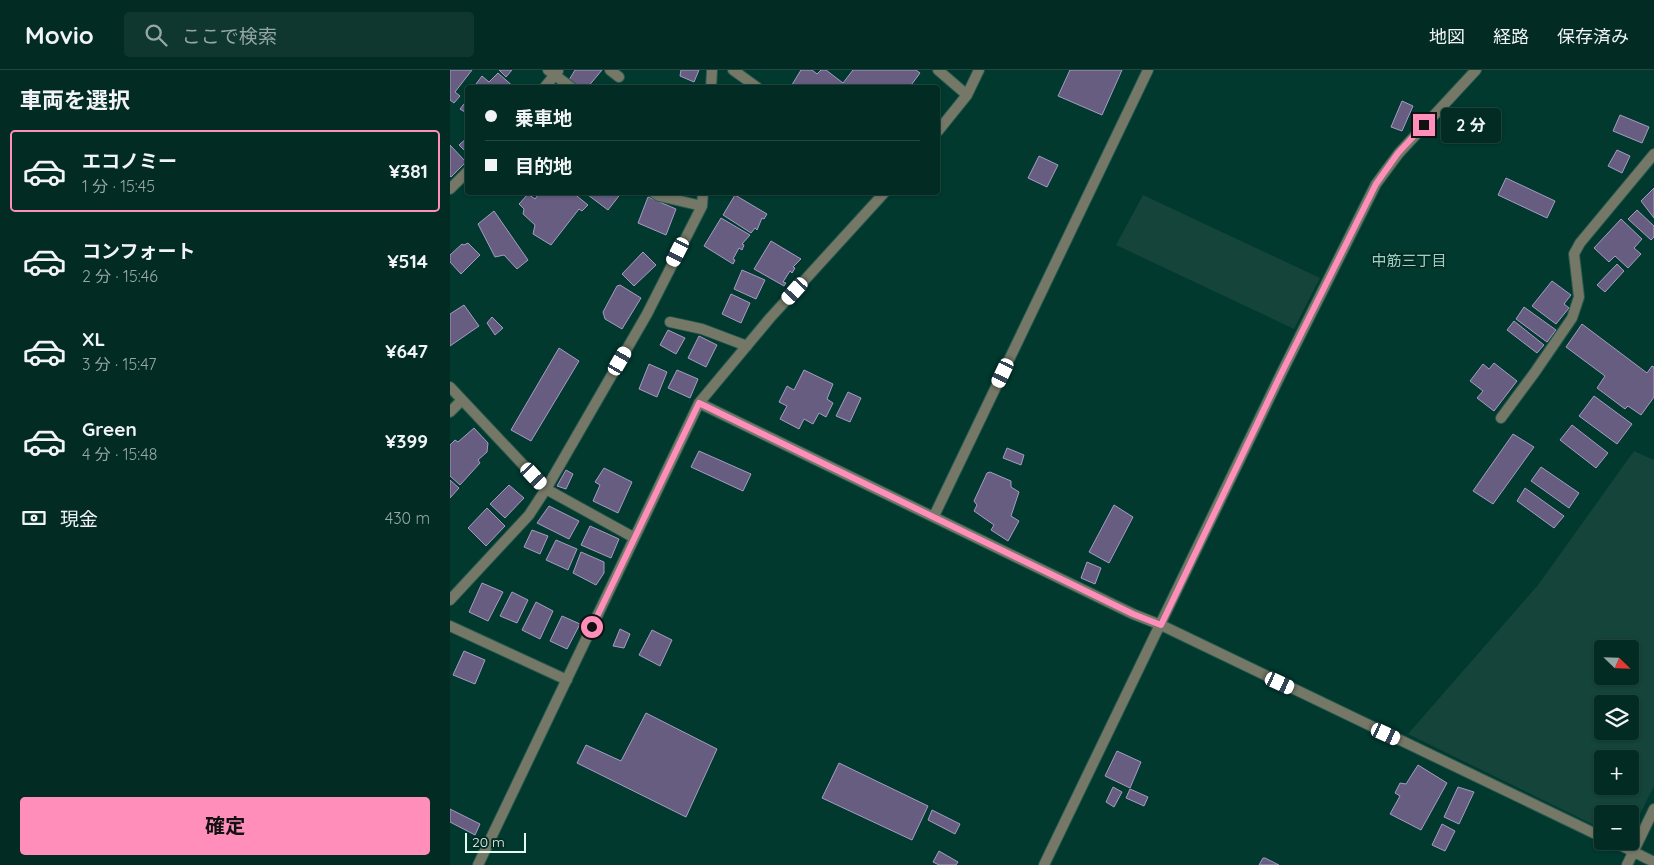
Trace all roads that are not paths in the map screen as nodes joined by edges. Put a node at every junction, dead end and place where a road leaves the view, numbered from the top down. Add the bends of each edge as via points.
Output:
1 (610, 70) edge
2 (712, 70) edge
3 (733, 70) edge
4 (938, 70) edge
5 (979, 70) edge
6 (1148, 70) edge
7 (1476, 70) edge
8 (554, 72) edge
9 (619, 77) dead end
10 (546, 85) edge
11 (569, 85) edge
12 (711, 85) edge
13 (754, 85) edge
14 (968, 95) junction
15 (940, 128) edge
16 (1654, 154) edge
17 (465, 174) edge
18 (450, 189) edge
19 (657, 195) edge
20 (703, 195) edge
21 (882, 195) edge
22 (702, 206) junction
23 (670, 322) dead end
24 (747, 346) junction
25 (450, 387) edge
26 (462, 400) junction
27 (699, 403) junction
28 (450, 412) edge
29 (1501, 418) dead end
30 (546, 489) junction
31 (934, 516) junction
32 (634, 537) junction
33 (450, 600) edge
34 (1161, 625) junction
35 (450, 626) edge
36 (566, 680) junction
37 (1654, 809) edge
38 (1594, 833) edge
39 (1630, 850) edge
40 (1634, 852) junction
41 (1654, 862) edge
42 (478, 865) edge
43 (1044, 865) edge
44 (1627, 865) edge

1 - 9 street
2 - 12 street
3 - 13 street
4 - 14 street
5 - 14 street
6 - 31 street
7 - 34 street via 1398,153 1376,184
8 - 10 street
8 - 11 street
14 - 15 street
16 - 29 street via 1580,242 1574,254 1579,297 1572,318
17 - 18 street
19 - 22 street
20 - 22 street
21 - 24 street
22 - 30 street via 647,314
23 - 24 street via 702,329
24 - 27 street
25 - 26 street
26 - 28 street
26 - 30 street
27 - 31 street
27 - 32 street
30 - 32 street
30 - 33 street via 530,515
31 - 34 street
32 - 36 street
34 - 38 street
34 - 43 street
35 - 36 street
36 - 42 street
37 - 40 street
39 - 40 street
40 - 41 street
40 - 44 street

